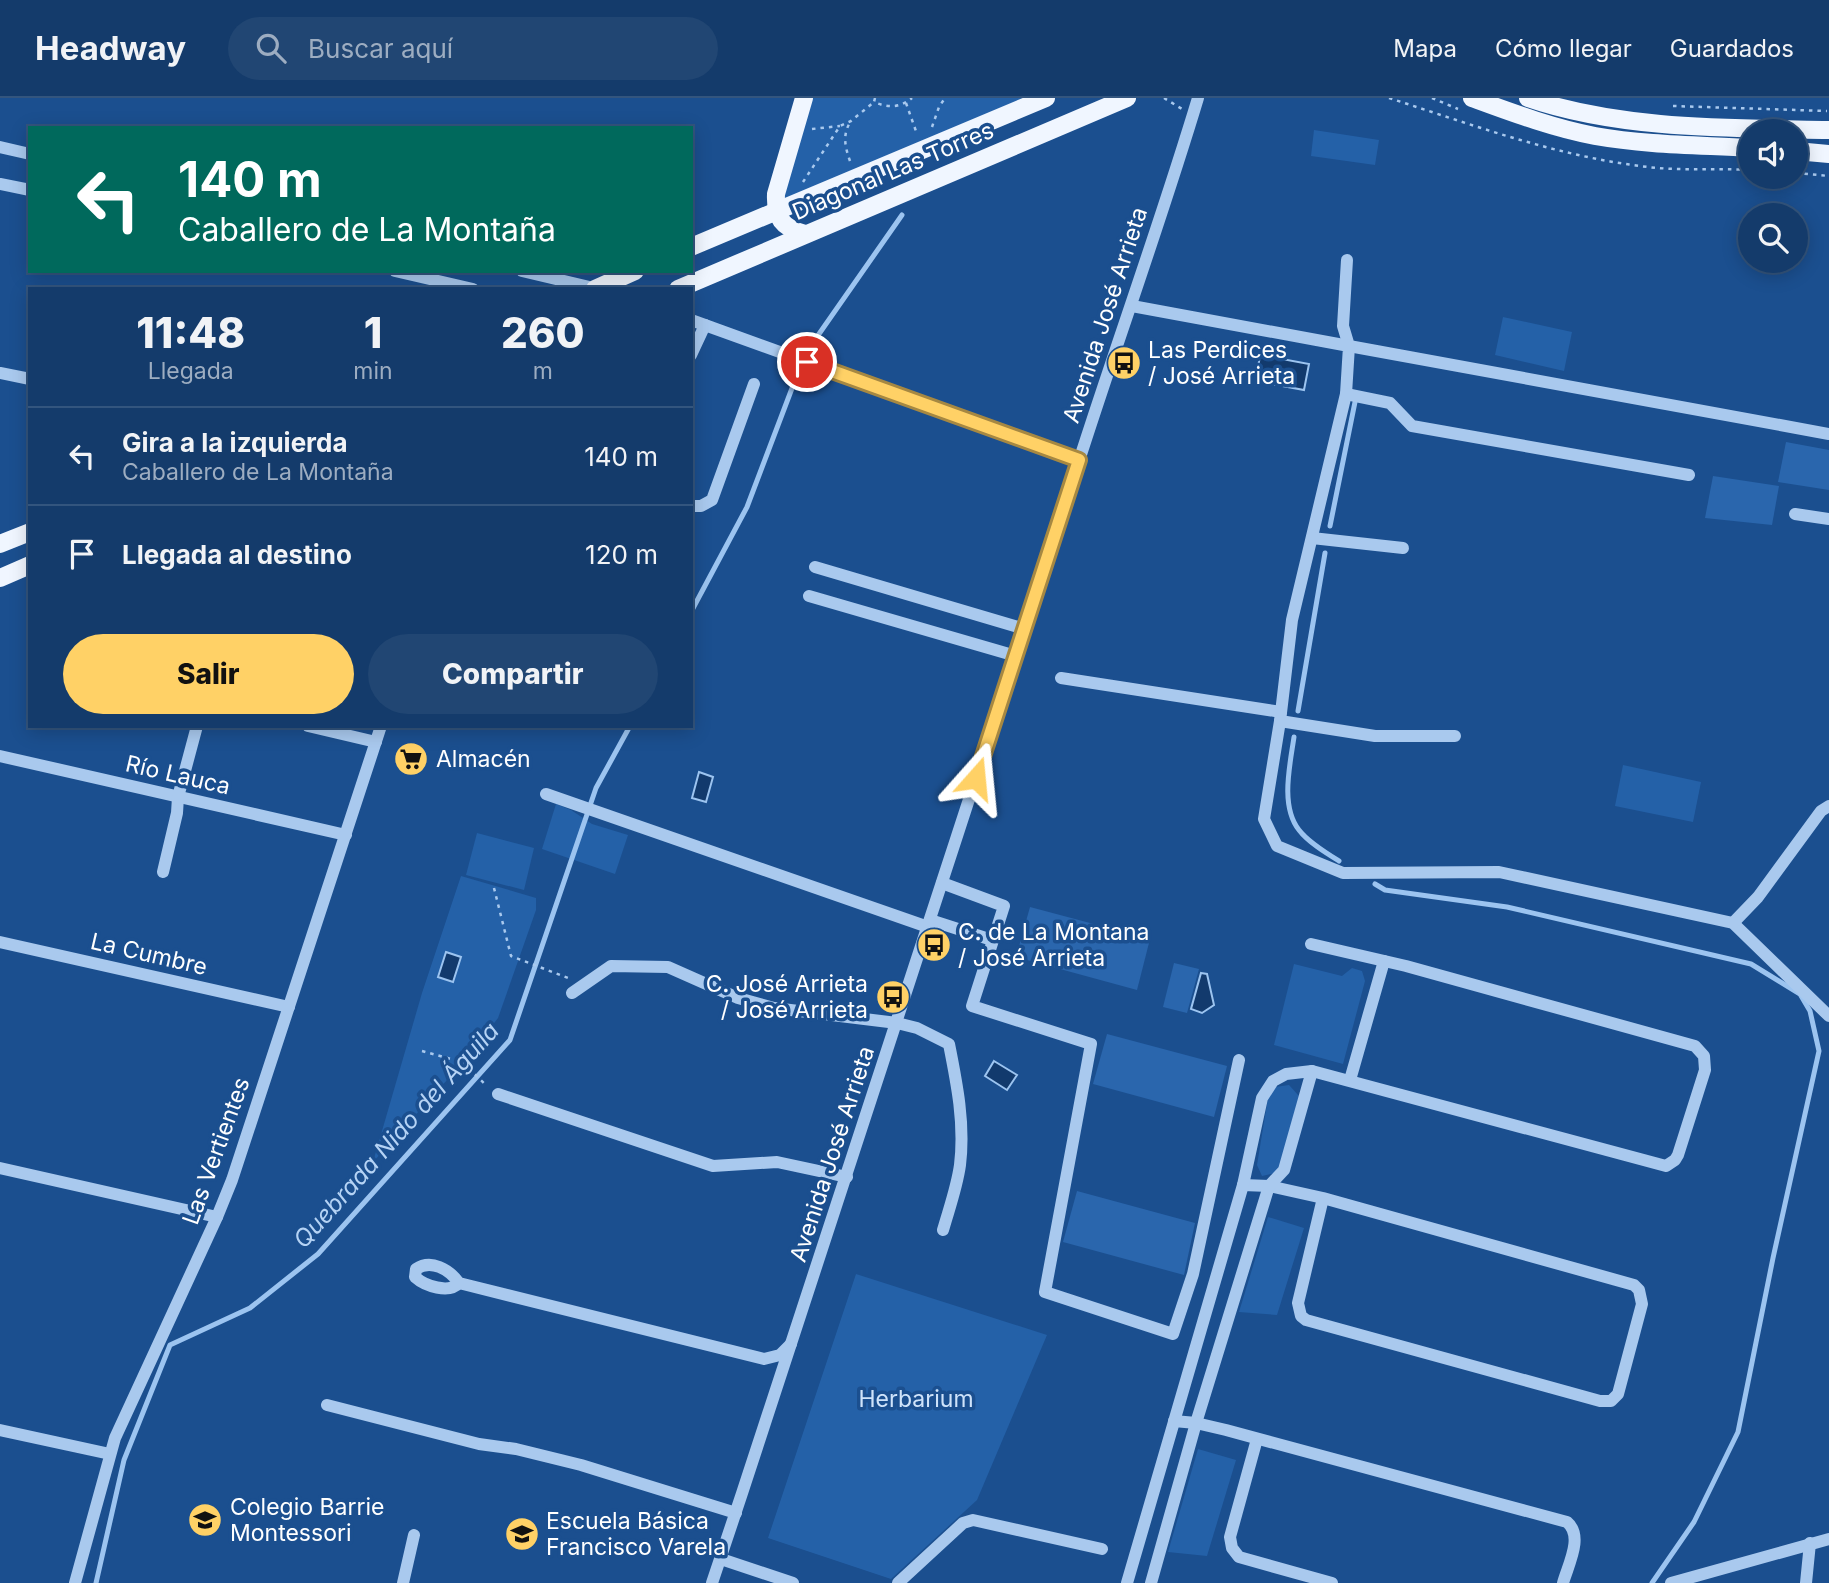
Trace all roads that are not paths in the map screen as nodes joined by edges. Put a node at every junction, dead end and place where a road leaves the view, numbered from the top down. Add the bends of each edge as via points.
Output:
1 (804, 98) edge
2 (1045, 98) edge
3 (1127, 98) edge
4 (1198, 98) edge
5 (1472, 98) edge
6 (1528, 98) edge
7 (1829, 130) edge
8 (0, 147) edge
9 (1738, 147) edge
10 (1808, 152) edge
11 (28, 154) edge
12 (1829, 154) edge
13 (0, 184) edge
14 (28, 190) edge
15 (775, 210) junction
16 (805, 234) junction
17 (693, 246) edge
18 (1347, 260) dead end
19 (404, 273) edge
20 (530, 273) edge
21 (631, 273) edge
22 (465, 287) edge
23 (589, 287) edge
24 (601, 287) edge
25 (683, 287) edge
26 (1132, 306) junction
27 (693, 321) edge
28 (705, 325) junction
29 (1349, 345) junction
30 (693, 351) edge
31 (0, 373) edge
32 (28, 379) edge
33 (754, 384) dead end
34 (1346, 394) junction
35 (1829, 433) edge
36 (1079, 460) junction
37 (1689, 475) dead end
38 (693, 506) edge
39 (1795, 514) dead end
40 (1829, 519) edge
41 (28, 533) edge
42 (1312, 538) junction
43 (0, 544) edge
44 (1403, 548) dead end
45 (28, 566) edge
46 (815, 567) dead end
47 (0, 578) edge
48 (809, 596) dead end
49 (1025, 629) junction
50 (1016, 656) junction
51 (1062, 678) dead end
52 (1281, 716) junction
53 (196, 728) edge
54 (316, 728) edge
55 (380, 728) edge
56 (1455, 736) dead end
57 (376, 742) junction
58 (0, 756) edge
59 (546, 794) dead end
60 (178, 797) junction
61 (1829, 806) edge
62 (346, 835) junction
63 (163, 872) dead end
64 (942, 883) junction
65 (929, 923) junction
66 (1733, 923) junction
67 (992, 940) junction
68 (0, 942) edge
69 (1311, 944) dead end
70 (1384, 961) junction
71 (572, 993) dead end
72 (289, 1007) junction
73 (1829, 1016) edge
74 (897, 1023) junction
75 (1239, 1060) dead end
76 (1312, 1071) junction
77 (1350, 1080) junction
78 (498, 1094) dead end
79 (0, 1168) edge
80 (847, 1177) junction
81 (1243, 1185) junction
82 (1269, 1186) junction
83 (1323, 1198) junction
84 (217, 1217) junction
85 (943, 1230) dead end
86 (459, 1283) dead end
87 (793, 1341) junction
88 (764, 1359) junction
89 (776, 1393) junction
90 (327, 1405) dead end
91 (1174, 1421) junction
92 (1196, 1423) junction
93 (0, 1430) edge
94 (1257, 1440) junction
95 (110, 1454) junction
96 (736, 1513) junction
97 (414, 1535) dead end
98 (1829, 1539) edge
99 (1810, 1544) junction
100 (1102, 1549) dead end
101 (720, 1559) junction
102 (75, 1583) edge
103 (403, 1583) edge
104 (712, 1583) edge
105 (793, 1583) edge
106 (898, 1583) edge
107 (1127, 1583) edge
108 (1151, 1583) edge
109 (1332, 1583) edge
110 (1563, 1583) edge
111 (1671, 1583) edge
112 (1806, 1583) edge

1 - 15 main road
2 - 15 main road, Diagonal Las Torres
3 - 16 main road, Diagonal Las Torres
4 - 26 street, Avenida José Arrieta
5 - 9 main road via 1534,121 1594,136
6 - 7 main road via 1657,123
8 - 11 street
10 - 12 main road
13 - 14 street
15 - 16 main road via 787,228
15 - 17 main road, Diagonal Las Torres
16 - 25 main road, Diagonal Las Torres
18 - 29 street via 1343,326
19 - 22 street
20 - 23 street
21 - 24 main road
26 - 29 street
26 - 36 street, Avenida José Arrieta
27 - 28 street
28 - 30 street
28 - 36 street
29 - 34 street
29 - 35 street
31 - 32 street
33 - 38 street via 712,500
34 - 37 street via 1390,403 1412,426
34 - 42 street
36 - 49 street, Avenida José Arrieta
39 - 40 street
41 - 43 main road
42 - 44 street
42 - 52 street via 1292,620
45 - 47 main road
46 - 49 street
48 - 50 street
49 - 50 street, Avenida José Arrieta
50 - 64 street, Avenida José Arrieta
51 - 52 street
52 - 56 street via 1375,736
52 - 66 street via 1264,819 1277,846 1343,873 1499,872
53 - 60 street
54 - 57 street
55 - 57 street, Las Vertientes
57 - 62 street, Las Vertientes
58 - 60 street, Río Lauca
59 - 65 street
60 - 62 street, Río Lauca
60 - 63 street
61 - 66 street
62 - 72 street, Las Vertientes
64 - 65 street, Avenida José Arrieta
64 - 67 street via 1004,906
65 - 67 street
65 - 74 street, Avenida José Arrieta
66 - 73 street
67 - 75 street via 972,1006 1091,1044 1045,1292 1173,1334 1193,1274
68 - 72 street, La Cumbre
69 - 70 street
70 - 77 street
70 - 77 street via 1695,1046 1704,1056 1705,1070 1678,1155 1666,1166
71 - 74 street via 611,966 668,967 738,998 774,1008
72 - 84 street, Las Vertientes
74 - 80 street, Avenida José Arrieta
74 - 85 street via 949,1044 962,1131 960,1167
76 - 77 street
76 - 81 street via 1286,1074 1273,1082 1262,1098
76 - 82 street via 1284,1170
78 - 80 street via 713,1166 777,1161
79 - 84 street
80 - 87 street, Avenida José Arrieta
81 - 82 street
81 - 91 street
82 - 83 street
82 - 92 street
83 - 83 street via 1298,1303 1306,1320 1600,1401 1611,1401 1618,1394 1642,1304 1634,1285
84 - 95 street, Las Vertientes
86 - 88 street
87 - 88 street via 780,1355
87 - 89 street, Avenida José Arrieta
88 - 89 street via 775,1370
89 - 96 street, Avenida José Arrieta
90 - 96 street via 581,1465
91 - 92 street
91 - 107 street
92 - 94 street
92 - 108 street
93 - 95 street
94 - 109 street via 1230,1537 1234,1553
94 - 110 street via 1567,1521 1575,1537
95 - 102 street, Las Vertientes
96 - 101 street, Avenida José Arrieta
97 - 103 street
98 - 99 street
99 - 111 street
99 - 112 street
100 - 106 street via 973,1520 963,1523
101 - 104 street, Avenida José Arrieta
101 - 105 street

